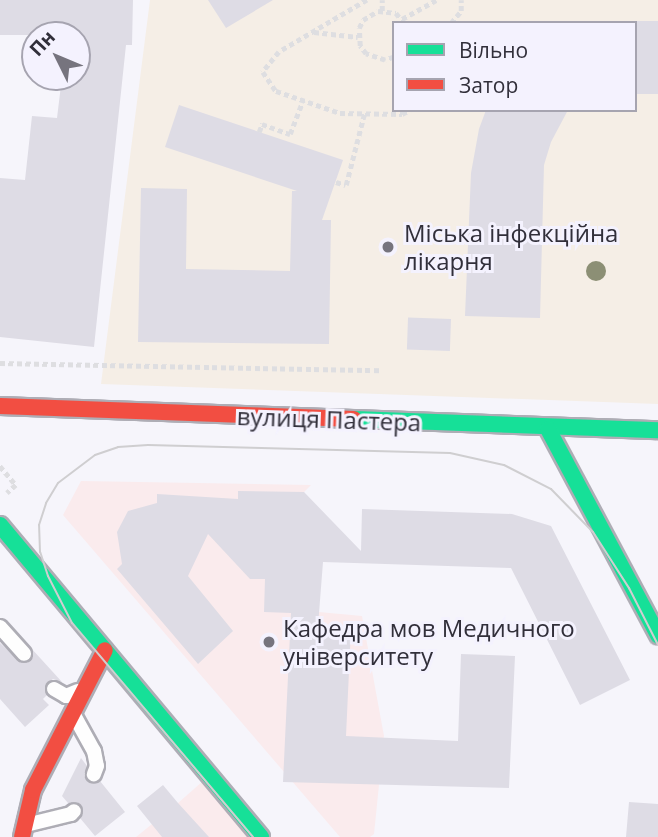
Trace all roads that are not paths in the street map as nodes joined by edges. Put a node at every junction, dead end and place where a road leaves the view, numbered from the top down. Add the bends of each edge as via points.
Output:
1 (0, 406) edge
2 (548, 429) junction
3 (658, 430) edge
4 (3, 537) edge
5 (0, 627) edge
6 (658, 635) edge
7 (105, 650) junction
8 (24, 654) dead end
9 (85, 688) junction
10 (54, 689) dead end
11 (72, 713) junction
12 (94, 774) dead end
13 (74, 810) dead end
14 (22, 831) edge
15 (261, 837) edge

1 - 2 street, вулиця Пастера
2 - 3 street, вулиця Пастера
2 - 6 street
4 - 7 street
5 - 8 lane
7 - 9 street
7 - 15 street
9 - 10 lane via 66,696
9 - 11 street
11 - 12 lane via 94,751
11 - 14 street via 33,790
13 - 14 lane

